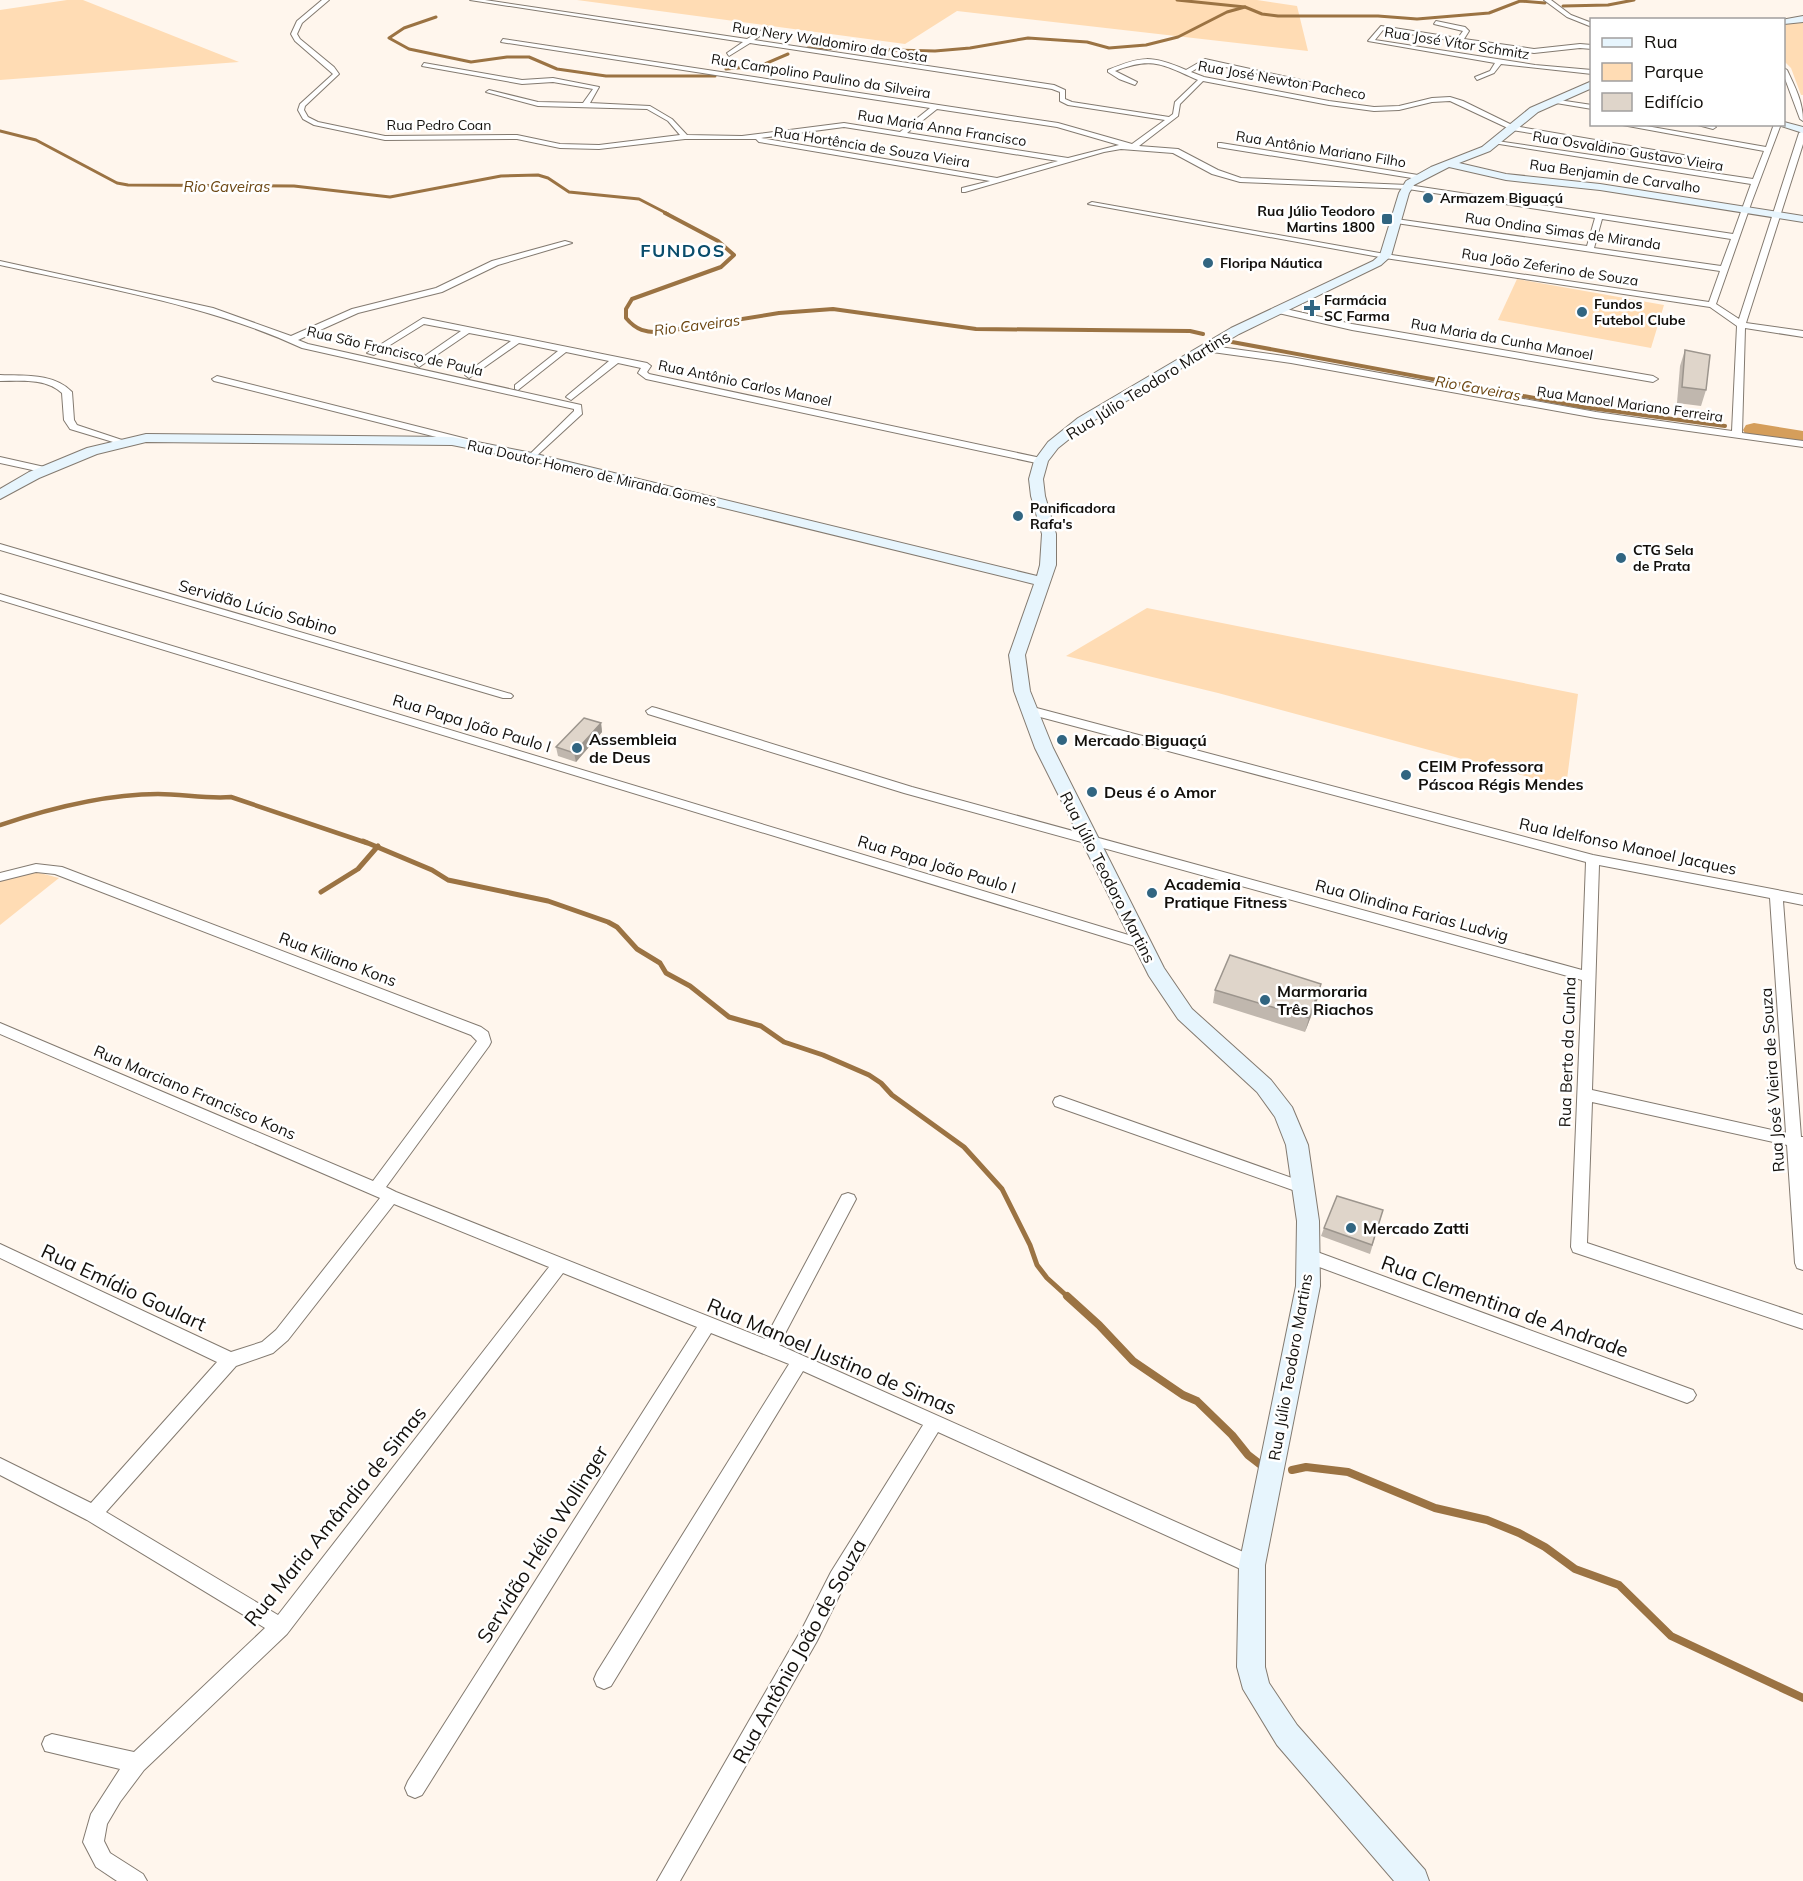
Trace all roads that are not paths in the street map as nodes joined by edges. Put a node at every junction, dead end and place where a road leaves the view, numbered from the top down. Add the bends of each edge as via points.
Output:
1 (326, 0) edge
2 (473, 0) edge
3 (1547, 0) edge
4 (1803, 20) edge
5 (1785, 21) edge
6 (1436, 23) dead end
7 (1590, 24) edge
8 (767, 29) dead end
9 (1460, 40) junction
10 (503, 41) dead end
11 (749, 41) junction
12 (1590, 47) edge
13 (729, 54) dead end
14 (1499, 62) junction
15 (424, 65) dead end
16 (1590, 72) edge
17 (1785, 72) edge
18 (1185, 73) junction
19 (1477, 78) dead end
20 (1202, 79) junction
21 (1134, 83) dead end
22 (1316, 84) dead end
23 (1590, 85) edge
24 (1577, 90) junction
25 (489, 92) dead end
26 (1590, 92) edge
27 (1552, 101) junction
28 (585, 105) junction
29 (936, 106) junction
30 (1590, 107) edge
31 (1171, 119) junction
32 (1803, 119) edge
33 (1632, 126) edge
34 (1708, 126) edge
35 (1778, 126) edge
36 (1785, 126) edge
37 (1713, 127) dead end
38 (1512, 129) junction
39 (1803, 131) edge
40 (901, 134) junction
41 (685, 137) junction
42 (742, 138) junction
43 (1497, 143) junction
44 (1221, 145) dead end
45 (1132, 147) junction
46 (1767, 149) junction
47 (1685, 156) dead end
48 (1067, 160) junction
49 (1448, 164) junction
50 (1418, 177) junction
51 (999, 179) junction
52 (1755, 182) junction
53 (1408, 187) junction
54 (965, 190) dead end
55 (1092, 204) dead end
56 (1745, 209) junction
57 (1778, 214) junction
58 (1599, 217) junction
59 (1803, 219) edge
60 (1396, 221) junction
61 (1736, 237) junction
62 (567, 243) dead end
63 (1590, 249) junction
64 (1385, 256) junction
65 (0, 263) edge
66 (1725, 268) junction
67 (1712, 306) junction
68 (1276, 310) junction
69 (1741, 325) junction
70 (468, 330) junction
71 (1803, 334) edge
72 (292, 339) junction
73 (518, 340) junction
74 (1205, 348) junction
75 (565, 350) junction
76 (371, 353) dead end
77 (616, 360) junction
78 (419, 364) dead end
79 (469, 375) dead end
80 (0, 378) edge
81 (217, 379) dead end
82 (1653, 379) dead end
83 (518, 387) dead end
84 (571, 397) dead end
85 (1737, 433) junction
86 (123, 442) junction
87 (1803, 444) edge
88 (476, 445) junction
89 (532, 457) junction
90 (0, 460) edge
91 (1041, 461) junction
92 (46, 470) junction
93 (0, 495) edge
94 (0, 547) edge
95 (1043, 582) junction
96 (0, 597) edge
97 (507, 696) dead end
98 (1029, 710) junction
99 (652, 711) dead end
100 (1089, 839) junction
101 (1593, 859) junction
102 (0, 877) edge
103 (1776, 895) junction
104 (1803, 900) edge
105 (1140, 943) junction
106 (1587, 976) junction
107 (0, 1028) edge
108 (1583, 1094) junction
109 (1060, 1102) dead end
110 (1799, 1142) edge
111 (1304, 1188) junction
112 (384, 1192) junction
113 (848, 1199) dead end
114 (0, 1251) edge
115 (1308, 1256) junction
116 (561, 1263) junction
117 (1803, 1263) edge
118 (1803, 1322) edge
119 (707, 1324) junction
120 (768, 1349) junction
121 (230, 1360) junction
122 (800, 1361) junction
123 (1687, 1395) dead end
124 (934, 1422) junction
125 (0, 1466) edge
126 (93, 1514) junction
127 (1252, 1565) junction
128 (280, 1627) junction
129 (604, 1679) dead end
130 (52, 1744) dead end
131 (137, 1763) junction
132 (415, 1788) dead end
133 (136, 1881) edge
134 (668, 1881) edge
135 (1414, 1881) edge

1 - 41 street, Rua Pedro Coan via 299,22 294,34 336,74 302,105 305,118 316,124 385,138 518,137 560,146 608,147
2 - 11 street, Rua Nery Waldomiro da Costa
3 - 7 street via 1569,16
4 - 5 main road
6 - 9 street via 1463,28 1466,31
8 - 11 street
9 - 12 street, Rua José Vítor Schmitz via 1523,50
9 - 14 street, Rua José Vítor Schmitz via 1381,28 1371,41
10 - 29 street, Rua Campolino Paulino da Silveira
11 - 13 street
11 - 31 street, Rua Nery Waldomiro da Costa via 1054,87 1063,91 1062,100 1070,104
14 - 16 street, Rua José Vítor Schmitz
14 - 19 street via 1492,72
15 - 28 street via 522,82 553,80 597,88
17 - 32 street
18 - 20 street, Rua José Newton Pacheco
18 - 21 street, Rua José Newton Pacheco via 1167,63 1144,60 1110,71
18 - 22 street via 1205,61
20 - 31 street via 1177,103 1176,115
20 - 38 street, Rua José Newton Pacheco via 1374,109 1450,99
23 - 24 main road
24 - 26 main road
24 - 27 main road
25 - 28 street via 528,103
27 - 30 street
27 - 38 main road
28 - 41 street via 648,108 669,120
29 - 40 street
29 - 45 street, Rua Campolino Paulino da Silveira via 1065,126
31 - 45 street
33 - 46 street
34 - 37 street
35 - 46 street
36 - 39 main road
38 - 43 main road
38 - 47 street, Rua José Newton Pacheco
39 - 57 street
40 - 42 street, Rua Maria Anna Francisco via 844,125
40 - 48 street, Rua Maria Anna Francisco
41 - 42 street, Rua Pedro Coan
42 - 51 street, Rua Hortência de Souza Vieira
43 - 49 main road
43 - 52 street, Rua Osvaldino Gustavo Vieira
44 - 50 street, Rua Antônio Mariano Filho
45 - 48 street
45 - 53 street via 1175,151 1240,180
46 - 52 street
48 - 51 street
49 - 50 main road
49 - 56 main road, Rua Benjamin de Carvalho via 1506,177
50 - 53 main road
51 - 54 street
52 - 56 street
53 - 58 street
53 - 60 main road
55 - 64 street, Rua João Zeferino de Souza
56 - 57 main road, Rua Benjamin de Carvalho
56 - 61 street
57 - 59 main road, Rua Benjamin de Carvalho
57 - 69 street
58 - 61 street
58 - 63 street
60 - 63 street, Rua Ondina Simas de Miranda
60 - 64 main road
61 - 66 street
62 - 72 street via 495,263 439,290 355,311
63 - 66 street, Rua Ondina Simas de Miranda
64 - 67 street, Rua João Zeferino de Souza
64 - 68 main road, Rua Júlio Teodoro Martins via 1367,269
65 - 72 street, Rua São Francisco de Paula via 210,310
66 - 67 street
67 - 69 street
68 - 74 main road, Rua Júlio Teodoro Martins
68 - 82 street, Rua Maria da Cunha Manoel via 1352,327
69 - 71 street
69 - 85 street
70 - 73 street, Rua Antônio Carlos Manoel
70 - 76 street, Rua Antônio Carlos Manoel via 423,321
70 - 78 street
72 - 89 street, Rua São Francisco de Paula via 306,346 578,407 579,412
73 - 75 street, Rua Antônio Carlos Manoel
73 - 79 street
74 - 85 street, Rua Manoel Mariano Ferreira via 1596,415
74 - 91 main road, Rua Júlio Teodoro Martins via 1072,429
75 - 77 street, Rua Antônio Carlos Manoel
75 - 83 street
77 - 84 street
77 - 91 street, Rua Antônio Carlos Manoel via 647,366 642,373 646,376
80 - 86 street via 58,385 68,392 73,427
81 - 88 street
85 - 87 street, Rua Manoel Mariano Ferreira
86 - 88 main road, Rua Doutor Homero de Miranda Gomes via 170,438 442,441
86 - 92 main road, Rua Doutor Homero de Miranda Gomes
88 - 89 main road, Rua Doutor Homero de Miranda Gomes
89 - 95 main road, Rua Doutor Homero de Miranda Gomes
90 - 92 street
91 - 95 main road, Rua Júlio Teodoro Martins via 1036,487 1050,544
92 - 93 main road, Rua Doutor Homero de Miranda Gomes
94 - 97 street, Servidão Lúcio Sabino
95 - 98 main road, Rua Júlio Teodoro Martins via 1017,655
96 - 105 street, Rua Papa João Paulo I
98 - 100 main road, Rua Júlio Teodoro Martins
98 - 101 street, Rua Idelfonso Manoel Jacques
99 - 100 street, Rua Olindina Farias Ludvig via 908,790
100 - 105 main road, Rua Júlio Teodoro Martins
100 - 106 street, Rua Olindina Farias Ludvig
101 - 103 street, Rua Idelfonso Manoel Jacques
101 - 106 street, Rua Berto da Cunha
102 - 112 street, Rua Kiliano Kons via 36,868 57,870 483,1036 484,1042
103 - 104 street, Rua Idelfonso Manoel Jacques
103 - 110 street, Rua José Vieira de Souza
105 - 111 main road, Rua Júlio Teodoro Martins via 1185,1014 1264,1086 1284,1113 1297,1146
106 - 108 street, Rua Berto da Cunha
107 - 112 street, Rua Marciano Francisco Kons
108 - 110 street
108 - 118 street, Rua Berto da Cunha via 1579,1247
109 - 111 street
110 - 117 street, Rua José Vieira de Souza
111 - 115 main road, Rua Júlio Teodoro Martins
112 - 116 street, Rua Manoel Justino de Simas
112 - 121 street via 282,1335 267,1348
113 - 120 street
114 - 121 street, Rua Emídio Goulart
115 - 123 street, Rua Clementina de Andrade
115 - 127 main road, Rua Júlio Teodoro Martins via 1308,1286
116 - 119 street, Rua Manoel Justino de Simas
116 - 128 street, Rua Maria Amândia de Simas
119 - 120 street, Rua Manoel Justino de Simas
119 - 132 street, Servidão Hélio Wollinger
120 - 122 street, Rua Manoel Justino de Simas
121 - 126 street
122 - 124 street, Rua Manoel Justino de Simas
122 - 129 street
124 - 127 street, Rua Manoel Justino de Simas
124 - 134 street, Rua Antônio João de Souza via 838,1578
125 - 126 street
126 - 128 street
127 - 135 main road, Rua Júlio Teodoro Martins via 1250,1646 1257,1689 1294,1744
128 - 131 street, Rua Maria Amândia de Simas
130 - 131 street
131 - 133 street, Rua Maria Amândia de Simas via 98,1821 93,1842 103,1860

